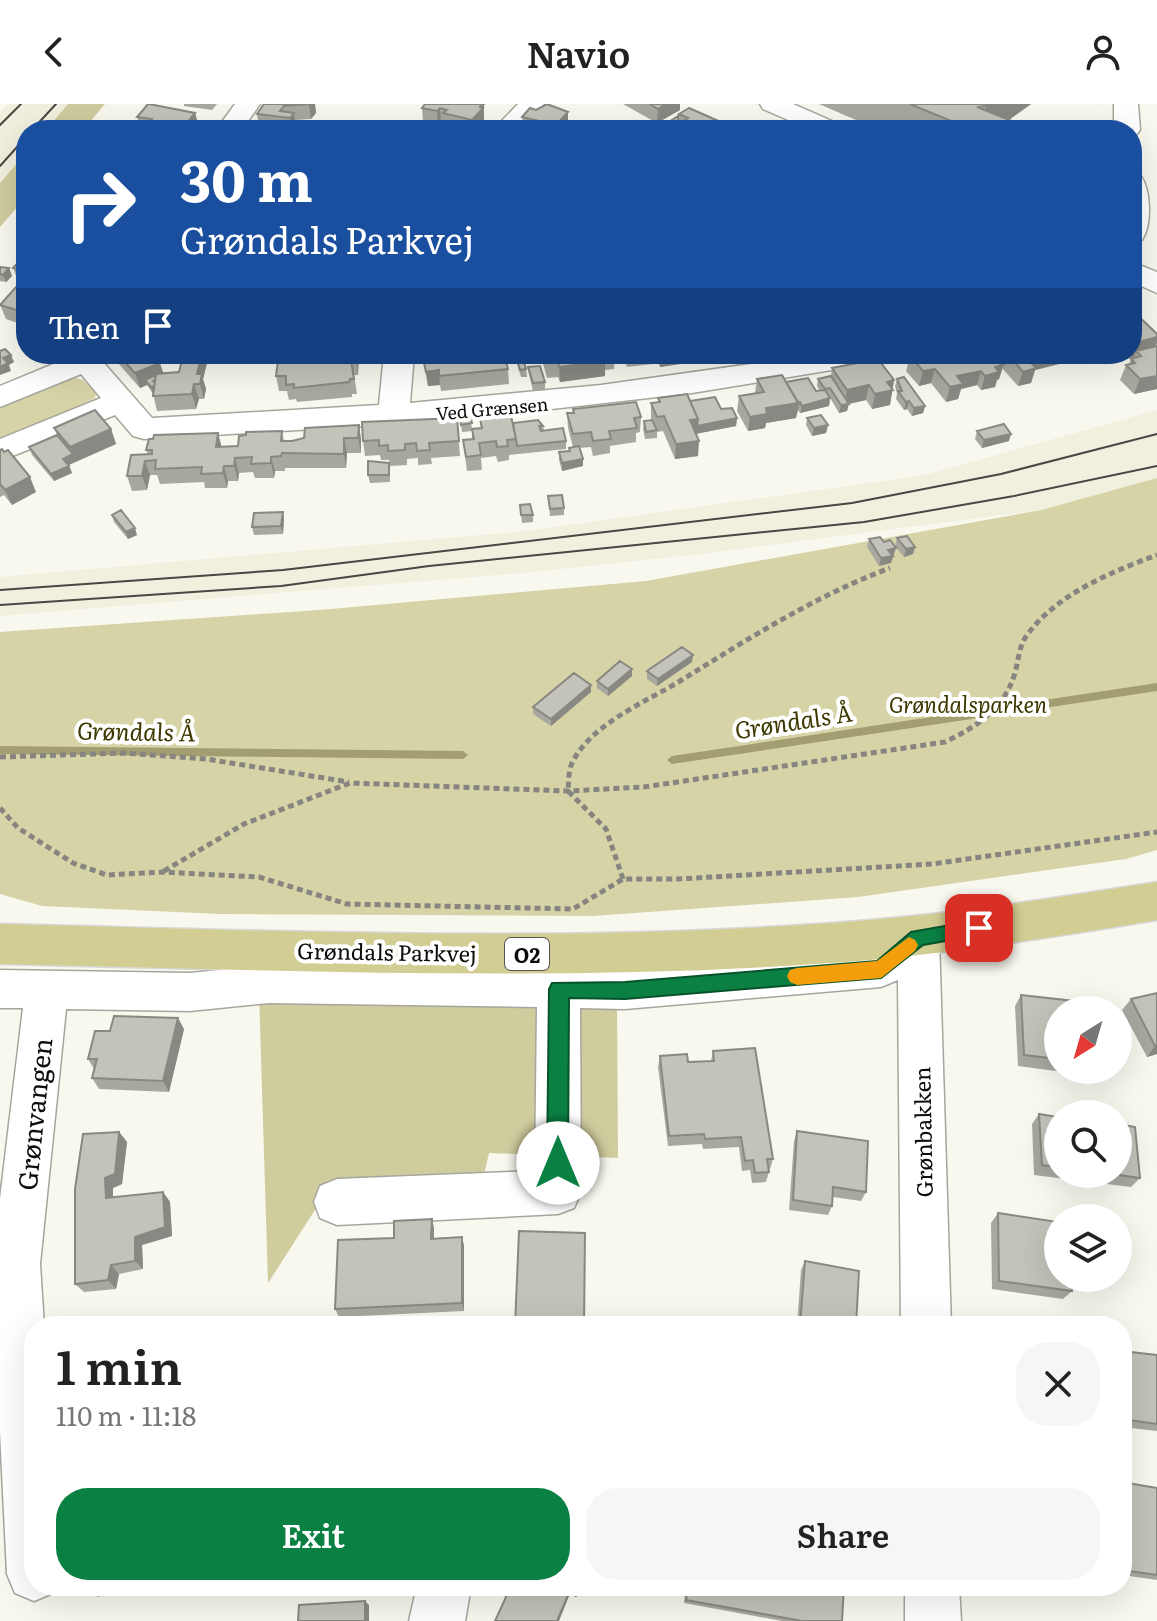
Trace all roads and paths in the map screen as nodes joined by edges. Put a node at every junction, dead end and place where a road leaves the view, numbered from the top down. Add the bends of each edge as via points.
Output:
1 (532, 104) edge
2 (746, 104) edge
3 (772, 104) edge
4 (516, 120) edge
5 (788, 120) edge
6 (798, 120) edge
7 (68, 364) edge
8 (89, 364) edge
9 (398, 364) edge
10 (809, 364) edge
11 (0, 397) edge
12 (120, 401) junction
13 (393, 417) junction
14 (0, 451) edge
15 (1157, 555) edge
16 (890, 568) edge
17 (0, 757) edge
18 (350, 783) junction
19 (568, 791) junction
20 (0, 808) edge
21 (1157, 832) edge
22 (162, 872) junction
23 (623, 879) junction
24 (1157, 901) edge
25 (918, 937) junction
26 (0, 944) edge
27 (0, 989) edge
28 (47, 989) junction
29 (559, 989) junction
30 (337, 1202) dead end
31 (926, 1316) edge
32 (24, 1402) edge
33 (442, 1596) edge
34 (932, 1596) edge
35 (437, 1621) edge
36 (933, 1621) edge

1 - 4 street
2 - 5 street
3 - 6 street
7 - 11 street, Ved Grænsen
8 - 12 street, Ved Grænsen
9 - 13 street
10 - 13 street, Ved Grænsen via 562,402
12 - 13 street, Ved Grænsen via 144,429
12 - 14 street
15 - 19 path via 1122,568 1040,621 1024,639 1000,706 978,726 945,742 644,787
16 - 19 path via 814,601 609,724 572,762
17 - 18 path via 124,753 192,758
18 - 19 path
18 - 22 path via 244,824
19 - 23 path via 613,836
20 - 22 path via 18,828 73,863 107,875
21 - 23 path via 932,864
22 - 23 path via 259,877 347,904 573,909
24 - 25 main road, Grøndals Parkvej / O2
25 - 26 main road, Grøndals Parkvej / O2 via 565,955
25 - 29 street, Grøndals Parkvej via 881,969 625,990
25 - 31 street, Grønbakken
27 - 28 street, Grøndals Parkvej
28 - 29 street, Grøndals Parkvej via 190,992 269,984
28 - 32 street, Grønvangen via 16,1264
29 - 30 street via 558,1192
33 - 35 street
34 - 36 street

